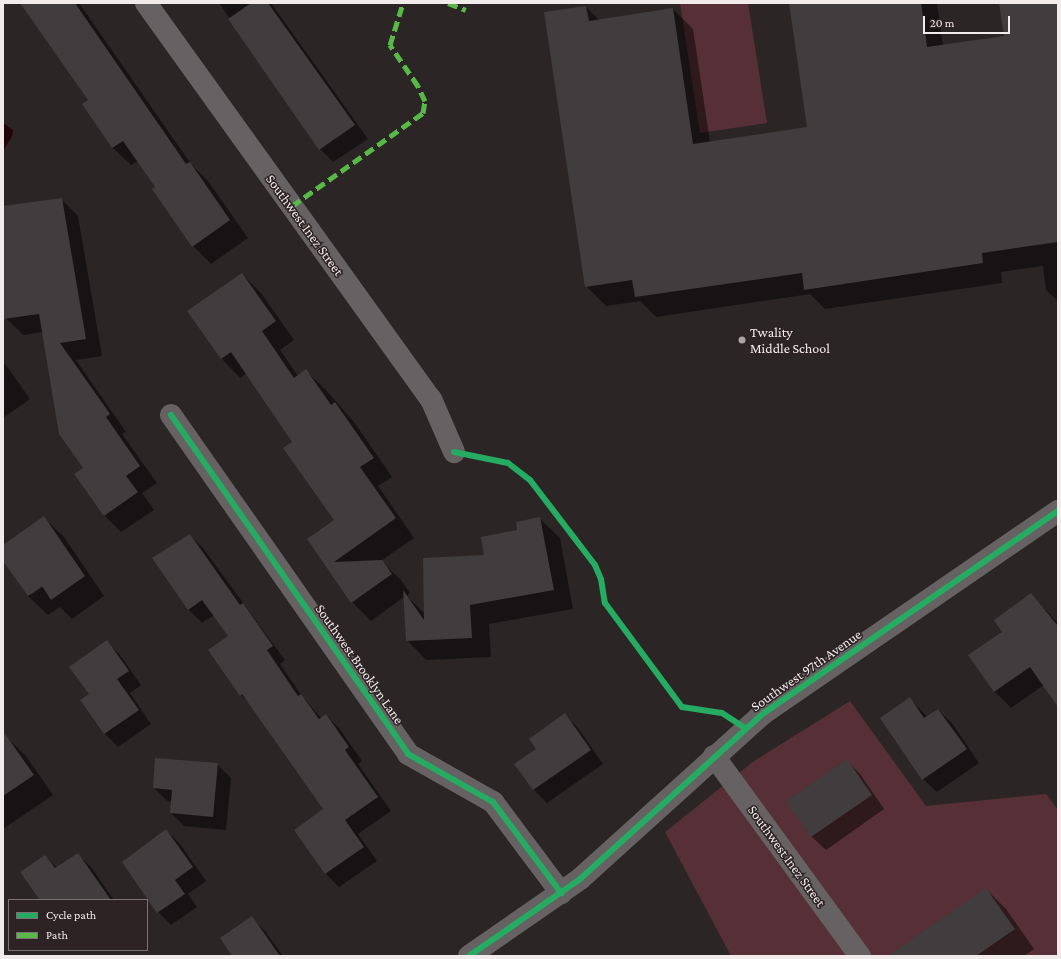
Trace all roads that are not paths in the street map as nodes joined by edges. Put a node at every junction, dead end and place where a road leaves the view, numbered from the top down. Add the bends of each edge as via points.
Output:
1 (146, 3) edge
2 (170, 415) dead end
3 (454, 452) dead end
4 (1055, 518) edge
5 (714, 756) junction
6 (561, 893) junction
7 (469, 956) edge
8 (860, 956) edge

1 - 3 street, Southwest Inez Street via 430,399
2 - 6 street, Southwest Brooklyn Lane via 408,754 492,802
4 - 5 street, Southwest 97th Avenue via 775,705
5 - 6 street, Southwest 97th Avenue via 614,850
5 - 8 street, Southwest Inez Street
6 - 7 street, Southwest 97th Avenue

